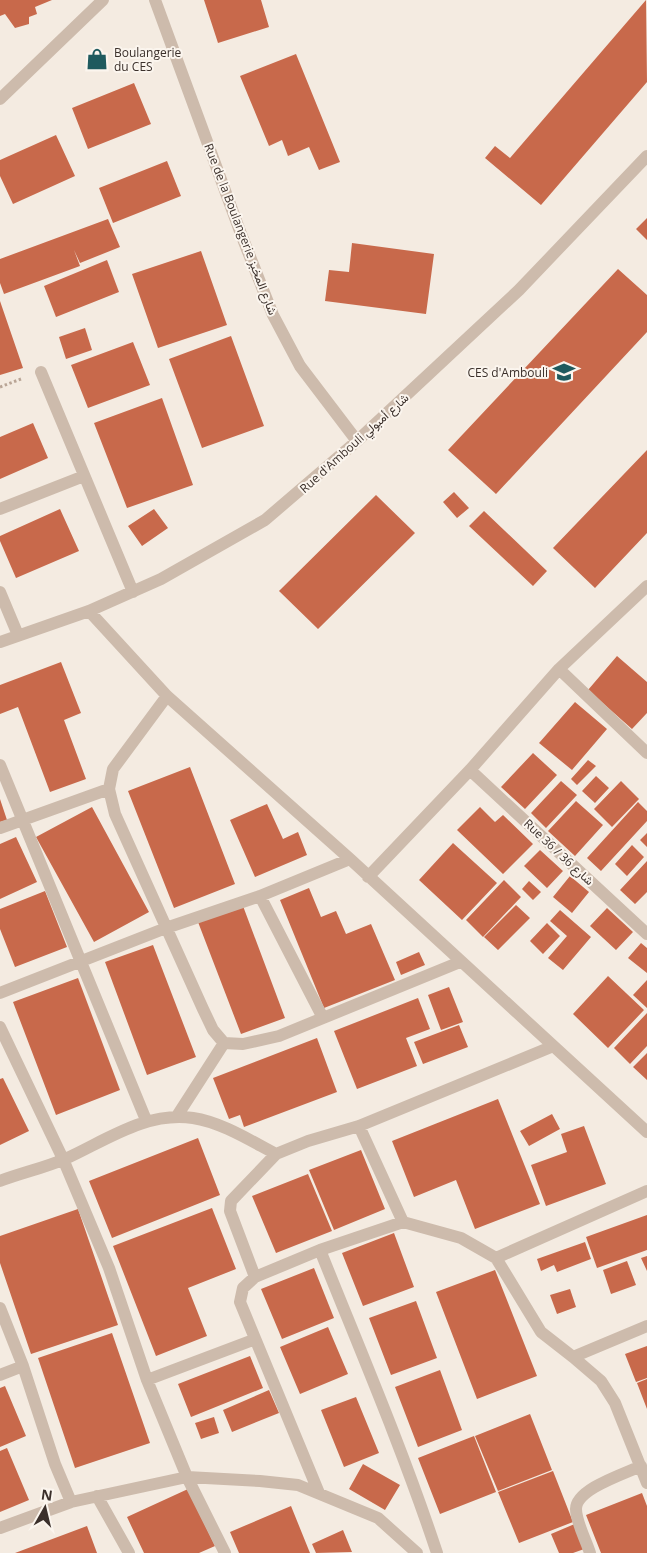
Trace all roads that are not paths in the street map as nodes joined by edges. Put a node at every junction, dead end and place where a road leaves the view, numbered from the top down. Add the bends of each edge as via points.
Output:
1 (103, 0) edge
2 (155, 0) edge
3 (0, 99) edge
4 (647, 156) edge
5 (41, 372) dead end
6 (358, 441) junction
7 (84, 476) junction
8 (0, 509) edge
9 (647, 586) edge
10 (0, 592) edge
11 (133, 592) junction
12 (89, 611) junction
13 (18, 635) junction
14 (0, 642) edge
15 (559, 669) junction
16 (167, 696) junction
17 (647, 753) edge
18 (0, 765) edge
19 (470, 770) junction
20 (109, 789) junction
21 (22, 819) junction
22 (0, 828) edge
23 (350, 859) junction
24 (368, 877) junction
25 (260, 896) junction
26 (166, 928) junction
27 (647, 934) edge
28 (82, 962) junction
29 (460, 962) junction
30 (0, 993) edge
31 (322, 1018) junction
32 (0, 1027) edge
33 (224, 1043) junction
34 (551, 1047) junction
35 (177, 1116) junction
36 (146, 1120) junction
37 (359, 1126) junction
38 (647, 1132) edge
39 (276, 1154) junction
40 (63, 1159) junction
41 (0, 1181) edge
42 (647, 1191) edge
43 (403, 1222) junction
44 (320, 1250) junction
45 (496, 1258) junction
46 (255, 1277) junction
47 (0, 1308) edge
48 (647, 1326) edge
49 (254, 1340) junction
50 (573, 1357) junction
51 (24, 1366) junction
52 (0, 1375) edge
53 (147, 1380) junction
54 (641, 1466) junction
55 (187, 1477) junction
56 (647, 1483) edge
57 (320, 1493) junction
58 (97, 1496) junction
59 (71, 1502) junction
60 (0, 1528) edge
61 (129, 1553) edge
62 (226, 1553) edge
63 (417, 1553) edge
64 (437, 1553) edge
65 (590, 1553) edge

1 - 3 street
2 - 6 street, Rue de la Boulangerie شارع المخبز via 273,315 300,366
4 - 6 street, Rue d'Ambouli شارع أمبولي via 519,290
5 - 7 street
6 - 11 street, Rue d'Ambouli شارع أمبولي via 265,520 162,580
7 - 8 street
7 - 11 street
9 - 15 street
10 - 13 street
11 - 12 street, Rue d'Ambouli شارع أمبولي
12 - 13 street, Rue d'Ambouli شارع أمبولي
12 - 16 street
13 - 14 street, Rue d'Ambouli شارع أمبولي
15 - 17 street
15 - 19 street
16 - 20 street via 113,769
16 - 23 street
18 - 21 street
19 - 24 street
19 - 27 street, Rue 36 / شارع 36
20 - 21 street
20 - 26 street via 115,814
21 - 22 street
21 - 28 street
23 - 24 street
23 - 25 street
24 - 29 street
25 - 26 street
25 - 31 street
26 - 28 street
26 - 33 street via 213,1030
28 - 30 street
28 - 36 street
29 - 31 street
29 - 34 street
31 - 33 street via 279,1036 243,1044
32 - 40 street
33 - 35 street
34 - 37 street
34 - 38 street
35 - 36 street
35 - 39 street via 195,1118 219,1127
36 - 40 street
37 - 39 street
37 - 43 street
39 - 46 street via 231,1201 230,1211
40 - 41 street
40 - 53 street via 109,1268
42 - 45 street
43 - 44 street
43 - 45 street via 461,1238
44 - 46 street
44 - 64 street
45 - 50 street via 541,1332
46 - 49 street via 243,1288 240,1302
47 - 51 street
48 - 50 street
49 - 53 street
49 - 57 street
50 - 54 street via 601,1381 615,1403
51 - 52 street
51 - 59 street via 55,1464
53 - 55 street
54 - 56 street
54 - 65 street via 585,1492 577,1500 576,1510
55 - 57 street via 260,1480 298,1485
55 - 58 street
55 - 62 street
57 - 63 street via 378,1518
58 - 59 street
58 - 61 street
59 - 60 street

